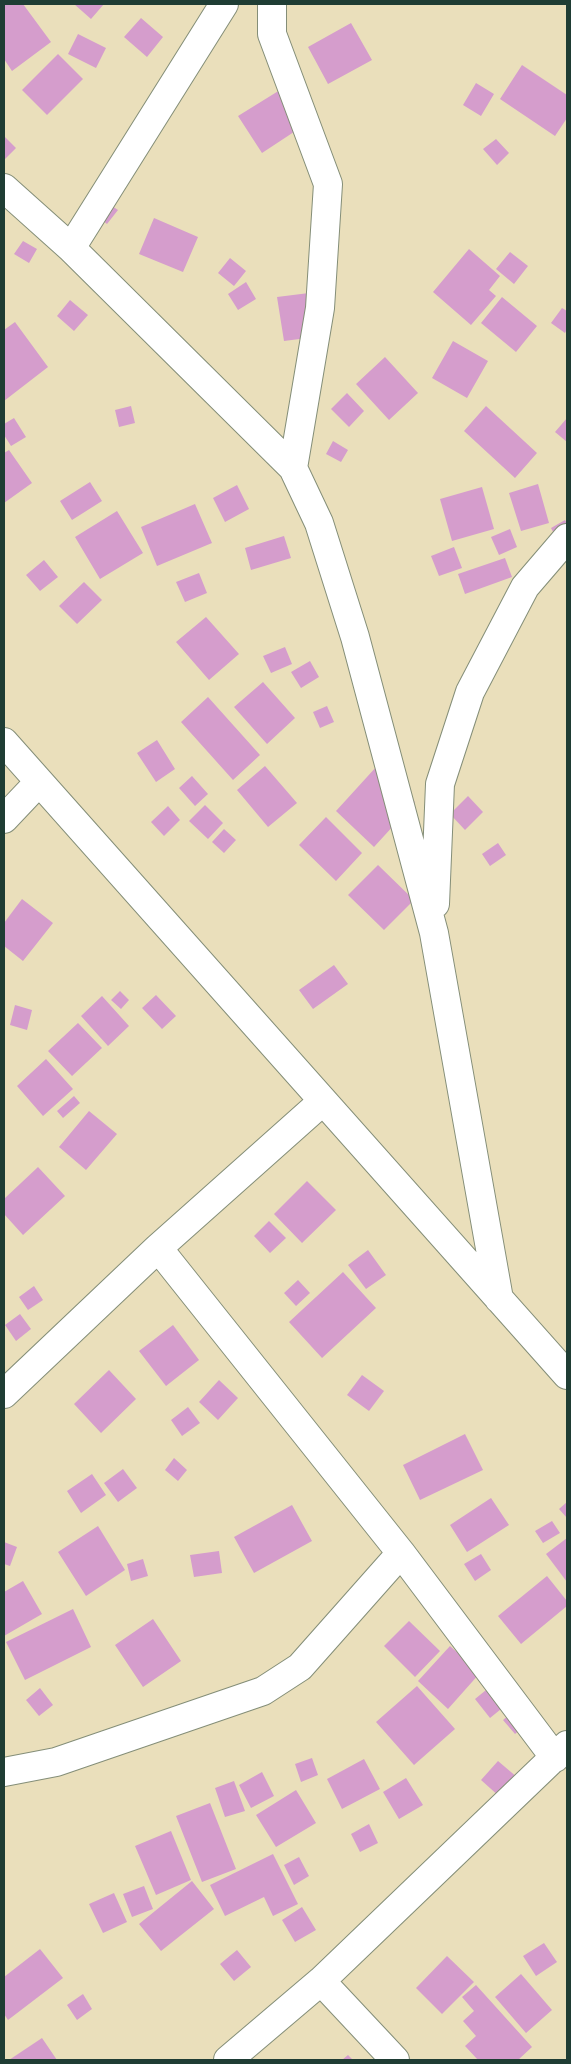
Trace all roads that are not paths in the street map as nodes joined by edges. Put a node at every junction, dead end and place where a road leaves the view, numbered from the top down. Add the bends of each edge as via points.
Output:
1 (224, 4) edge
2 (272, 4) edge
3 (4, 188) edge
4 (71, 248) junction
5 (293, 468) junction
6 (567, 538) edge
7 (4, 742) edge
8 (40, 782) junction
9 (4, 819) edge
10 (434, 933) junction
11 (323, 1101) junction
12 (158, 1248) junction
13 (499, 1299) junction
14 (567, 1375) edge
15 (4, 1394) edge
16 (401, 1553) junction
17 (561, 1751) edge
18 (4, 1772) edge
19 (321, 1981) junction
20 (228, 2060) edge
21 (395, 2060) edge

1 - 4 street
2 - 5 street via 272,34 328,184 320,308
3 - 4 street
4 - 5 street
5 - 10 street via 319,523 355,637
6 - 10 street via 525,588 470,692 440,784
7 - 8 street
8 - 9 street
8 - 11 street
10 - 13 street
11 - 12 street
11 - 13 street
12 - 15 street
12 - 16 street
13 - 14 street
16 - 17 street
16 - 18 street via 300,1667 263,1691 56,1762
17 - 19 street
19 - 20 street
19 - 21 street

